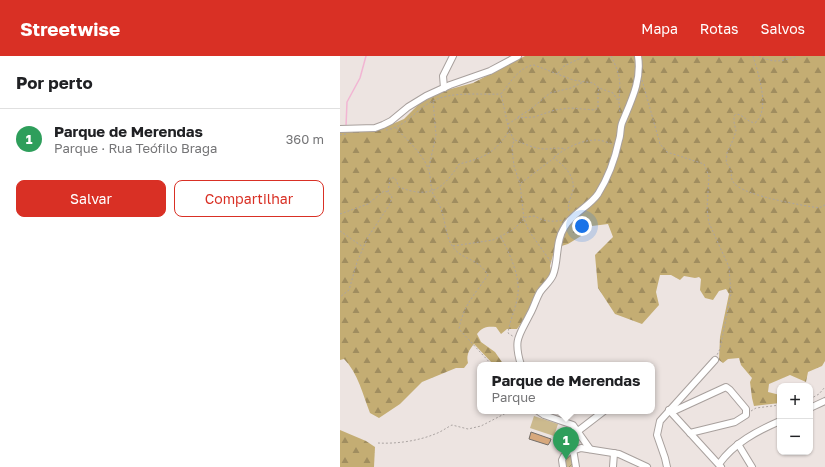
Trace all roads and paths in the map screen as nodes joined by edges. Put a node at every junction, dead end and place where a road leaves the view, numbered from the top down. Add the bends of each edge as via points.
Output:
1 (453, 56) edge
2 (518, 56) edge
3 (585, 56) edge
4 (612, 56) edge
5 (638, 56) edge
6 (753, 56) edge
7 (759, 56) edge
8 (798, 56) edge
9 (639, 70) junction
10 (558, 74) junction
11 (583, 82) junction
12 (444, 88) junction
13 (599, 88) junction
14 (501, 94) junction
15 (433, 101) junction
16 (619, 102) junction
17 (517, 118) junction
18 (508, 124) junction
19 (621, 124) junction
20 (396, 128) junction
21 (340, 129) edge
22 (385, 130) dead end
23 (509, 130) junction
24 (347, 134) dead end
25 (340, 135) edge
26 (514, 140) junction
27 (618, 145) junction
28 (565, 149) junction
29 (554, 158) junction
30 (428, 168) junction
31 (520, 184) junction
32 (388, 192) junction
33 (432, 192) junction
34 (825, 205) edge
35 (340, 214) edge
36 (524, 218) junction
37 (570, 219) junction
38 (340, 231) edge
39 (501, 237) junction
40 (453, 246) junction
41 (364, 247) junction
42 (555, 268) junction
43 (340, 297) edge
44 (517, 340) junction
45 (715, 360) joint
46 (489, 362) edge
47 (520, 362) edge
48 (825, 387) edge
49 (813, 397) edge
50 (825, 401) edge
51 (777, 404) edge
52 (813, 407) edge
53 (669, 410) junction
54 (504, 414) edge
55 (542, 414) edge
56 (600, 414) edge
57 (746, 415) junction
58 (777, 422) edge
59 (578, 431) junction
60 (690, 433) junction
61 (378, 443) dead end
62 (738, 444) junction
63 (573, 449) junction
64 (590, 449) junction
65 (614, 453) junction
66 (633, 460) junction
67 (720, 465) edge
68 (563, 467) edge
69 (576, 467) edge
70 (613, 467) edge
71 (632, 467) edge
72 (647, 467) edge
73 (667, 467) edge
74 (752, 467) edge

1 - 12 street via 443,76
2 - 12 street via 490,72
3 - 10 path via 564,66
4 - 16 path via 620,81
5 - 9 street
6 - 34 path via 761,83 761,117 755,123 749,122 739,114 734,116 736,130 726,163 731,170 731,179 742,189 782,202 819,208
7 - 8 path via 769,61 782,61
9 - 19 street via 632,100
9 - 45 path via 660,144 667,152 704,164 709,176 709,223 729,267 731,294 720,349
10 - 11 path
10 - 14 path via 529,65 517,74
11 - 13 path via 593,83
11 - 17 path via 550,94
12 - 21 street via 408,107 391,122 375,128
13 - 16 path via 613,93
13 - 17 path via 598,108 595,110 570,108 534,117
14 - 15 path via 452,94
14 - 18 path
15 - 20 path
15 - 30 path via 436,136
16 - 19 path
17 - 18 path
18 - 23 path
19 - 27 street
20 - 22 path
20 - 30 path via 421,156
23 - 26 path
23 - 33 path via 490,154 458,164 450,179
24 - 25 path
26 - 28 path via 532,147
26 - 31 path via 514,166
27 - 28 path via 596,140 578,143
27 - 37 street via 606,179 597,195 588,206
28 - 29 path
29 - 31 path
29 - 37 path via 567,168 572,176 573,190 568,200
30 - 33 path
31 - 36 path
32 - 33 path via 390,178 395,178 399,187
32 - 35 path via 384,191 368,204
32 - 41 path via 392,196 390,204
33 - 40 path via 441,209
36 - 37 path via 535,216 541,220 555,221
36 - 39 path
36 - 42 path via 529,231
37 - 42 street via 561,233
38 - 41 path
39 - 40 path
39 - 44 path via 510,253 516,277 518,293 508,333
40 - 46 path via 461,255 475,261 488,275 466,305 459,329
41 - 43 path via 349,290
42 - 44 street
44 - 47 street
45 - 53 street
48 - 49 path
50 - 52 street
51 - 57 path via 756,408
53 - 57 street via 676,410 725,387 746,409
53 - 60 street
53 - 73 street via 660,421 657,430
54 - 61 path via 481,426 468,429 452,425 419,440 394,444
55 - 59 street via 571,424
56 - 59 street
57 - 60 street via 735,422
58 - 62 street
59 - 64 street
60 - 67 street
62 - 67 street via 729,451
62 - 74 street
63 - 64 street
63 - 68 street via 564,456
63 - 69 street
64 - 65 street
65 - 66 street
65 - 70 street
66 - 71 street
66 - 72 street

